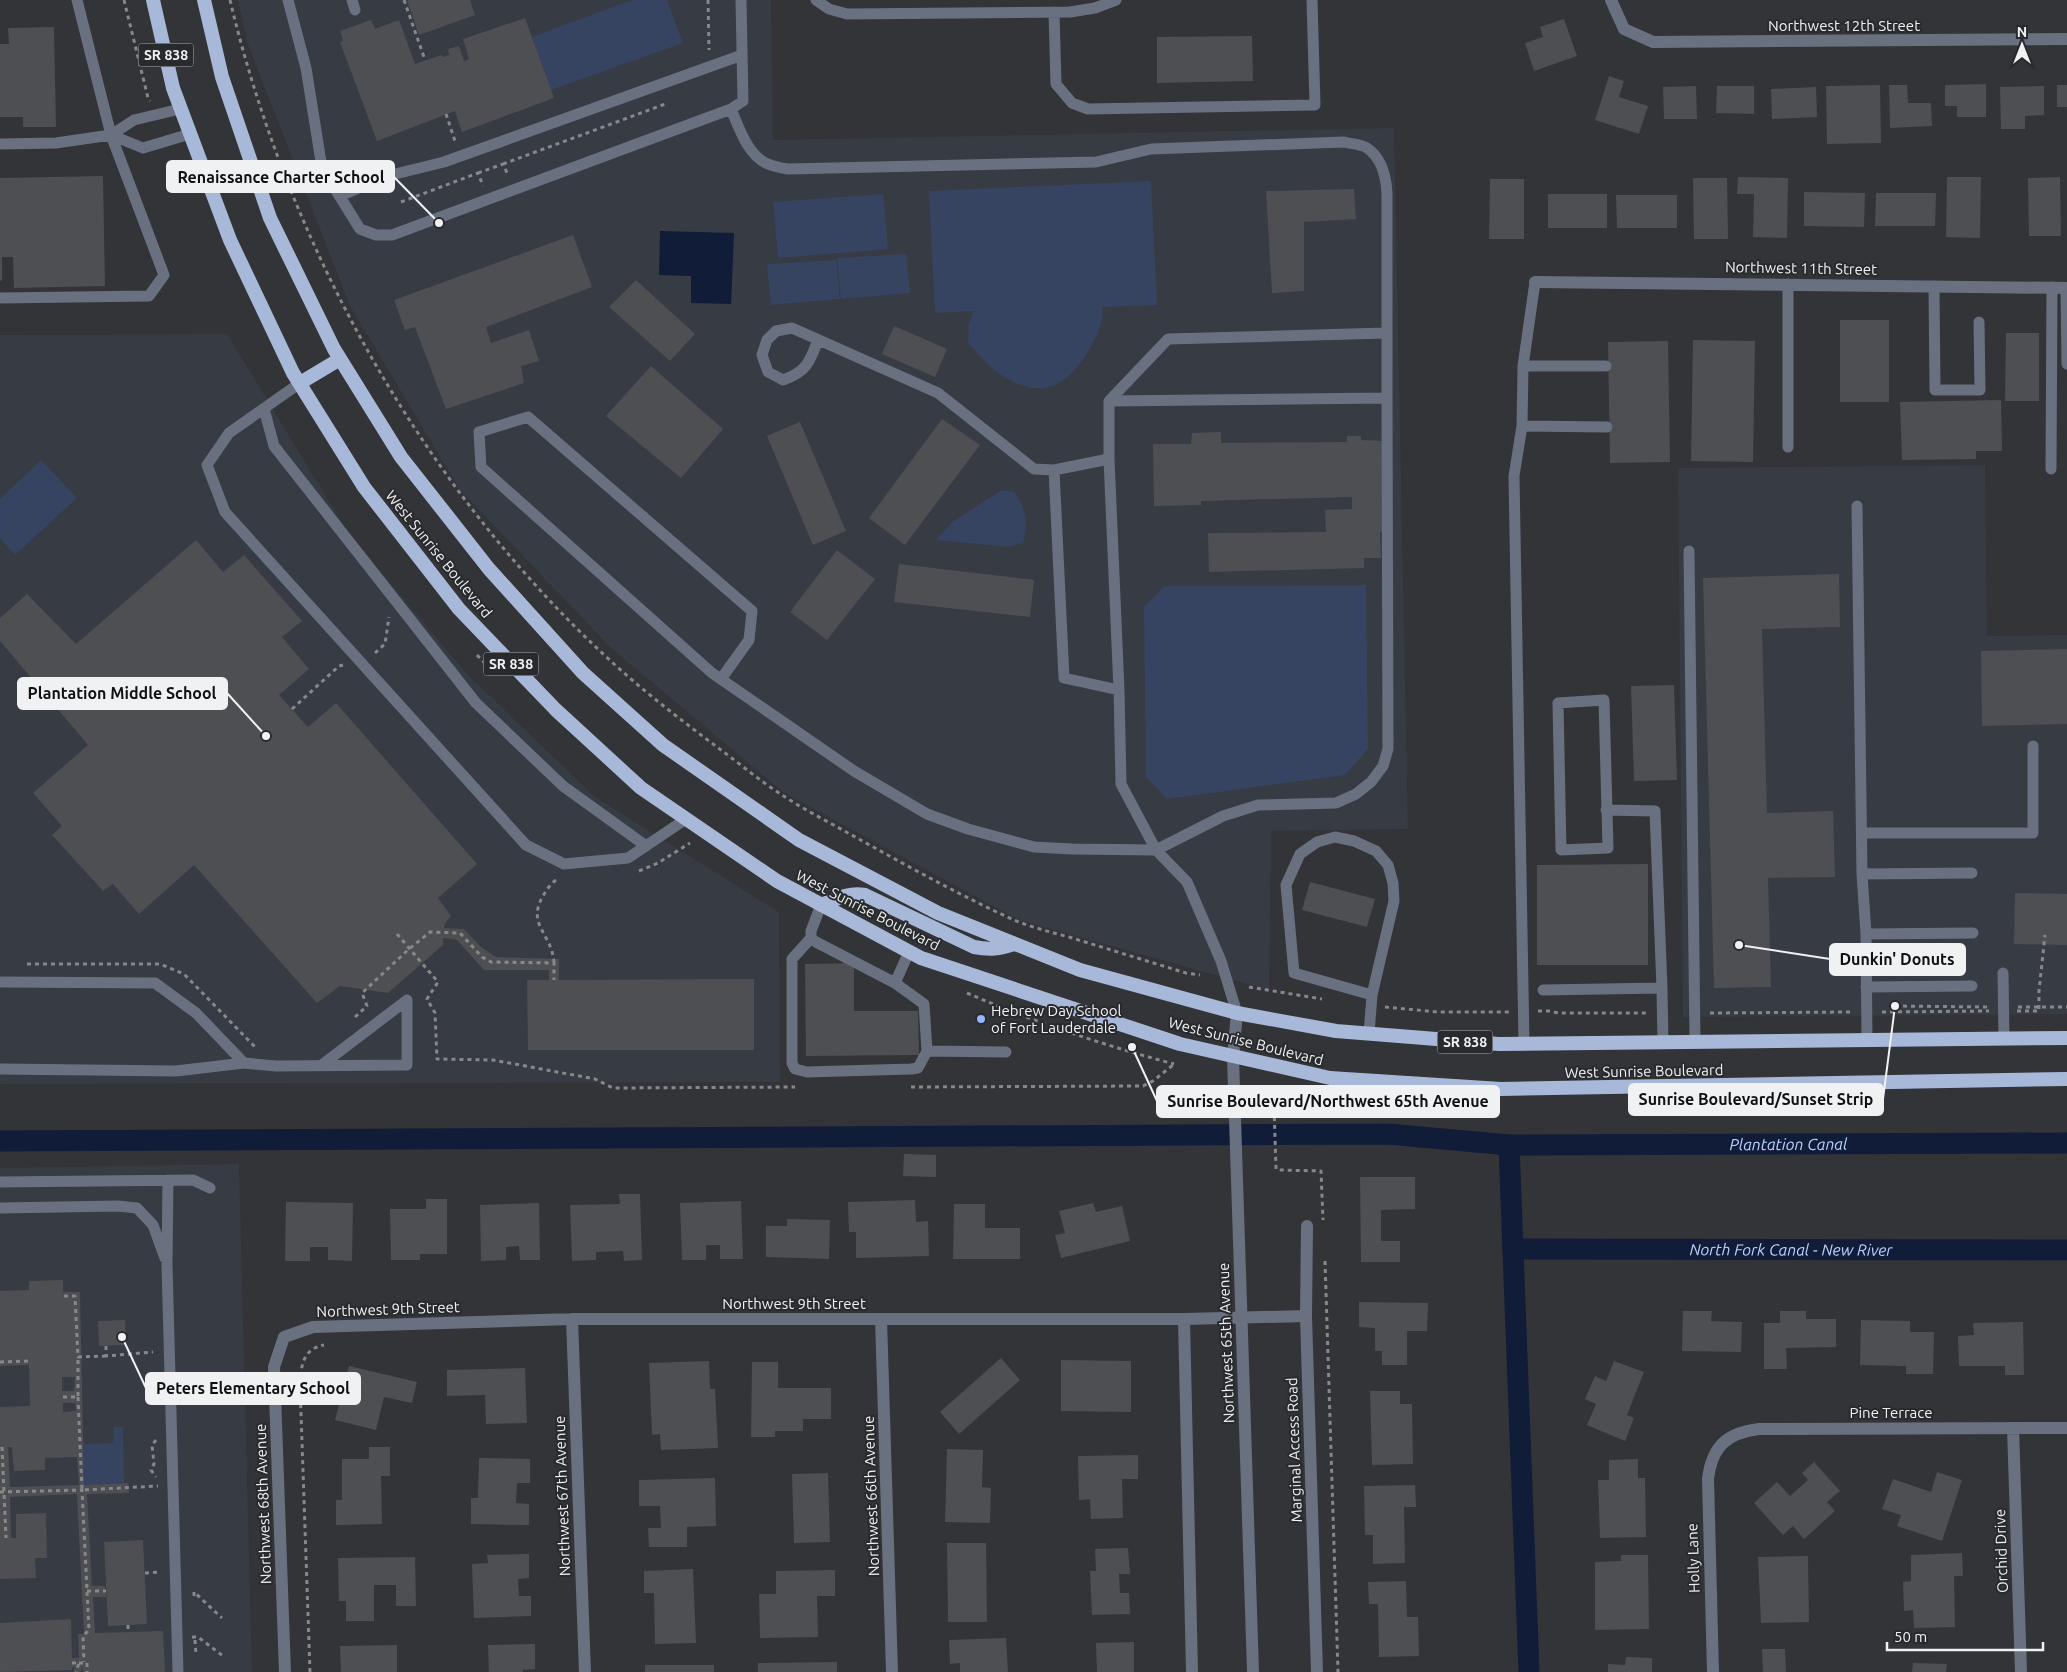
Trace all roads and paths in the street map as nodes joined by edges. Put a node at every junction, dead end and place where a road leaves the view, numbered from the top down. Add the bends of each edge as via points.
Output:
1 (77, 0) edge
2 (154, 0) edge
3 (204, 0) edge
4 (288, 0) edge
5 (404, 0) edge
6 (741, 0) edge
7 (816, 0) edge
8 (1116, 0) edge
9 (1312, 0) edge
10 (1611, 0) edge
11 (1054, 12) junction
12 (2067, 39) edge
13 (742, 55) junction
14 (425, 60) dead end
15 (668, 103) dead end
16 (180, 109) junction
17 (732, 109) junction
18 (446, 114) dead end
19 (190, 134) junction
20 (111, 136) junction
21 (455, 141) dead end
22 (0, 144) edge
23 (503, 164) junction
24 (478, 173) junction
25 (513, 190) junction
26 (340, 196) junction
27 (489, 200) junction
28 (401, 202) dead end
29 (1535, 282) joint
30 (1788, 284) junction
31 (1934, 286) junction
32 (2052, 287) junction
33 (2066, 288) edge
34 (0, 298) edge
35 (1979, 322) dead end
36 (1386, 333) junction
37 (818, 340) junction
38 (340, 359) junction
39 (2067, 364) edge
40 (1523, 366) junction
41 (1606, 366) dead end
42 (300, 383) junction
43 (1387, 398) junction
44 (1109, 401) junction
45 (264, 409) junction
46 (1522, 426) junction
47 (1607, 427) dead end
48 (1788, 447) dead end
49 (1109, 459) junction
50 (2051, 469) dead end
51 (1054, 470) junction
52 (1857, 506) dead end
53 (1689, 550) dead end
54 (721, 679) junction
55 (1119, 690) junction
56 (2034, 746) dead end
57 (1606, 810) junction
58 (686, 819) junction
59 (1862, 833) junction
60 (692, 841) dead end
61 (646, 846) junction
62 (1156, 850) junction
63 (634, 872) dead end
64 (1972, 873) dead end
65 (566, 874) dead end
66 (1862, 874) junction
67 (821, 905) junction
68 (1973, 933) dead end
69 (397, 934) dead end
70 (1866, 934) junction
71 (811, 938) junction
72 (1014, 944) junction
73 (410, 949) junction
74 (910, 952) junction
75 (554, 962) junction
76 (20, 964) dead end
77 (2003, 973) dead end
78 (554, 980) dead end
79 (0, 982) edge
80 (895, 983) junction
81 (1972, 986) dead end
82 (1866, 987) junction
83 (1662, 988) junction
84 (1543, 990) dead end
85 (962, 991) dead end
86 (1372, 995) junction
87 (1895, 1006) dead end
88 (2004, 1007) junction
89 (2067, 1007) edge
90 (1237, 1013) junction
91 (354, 1018) dead end
92 (1369, 1034) junction
93 (2067, 1038) edge
94 (2004, 1039) junction
95 (1867, 1041) junction
96 (1695, 1042) junction
97 (1663, 1043) junction
98 (1524, 1044) junction
99 (266, 1050) dead end
100 (927, 1051) junction
101 (1006, 1052) dead end
102 (1233, 1057) junction
103 (244, 1063) junction
104 (323, 1064) junction
105 (0, 1069) edge
106 (2067, 1079) edge
107 (801, 1087) dead end
108 (908, 1087) dead end
109 (1287, 1090) dead end
110 (1275, 1163) dead end
111 (168, 1180) junction
112 (0, 1182) edge
113 (210, 1188) dead end
114 (0, 1208) edge
115 (1307, 1226) dead end
116 (167, 1265) junction
117 (1326, 1287) dead end
118 (64, 1296) dead end
119 (1306, 1316) junction
120 (1241, 1318) junction
121 (572, 1319) junction
122 (881, 1319) junction
123 (1184, 1319) junction
124 (284, 1337) joint
125 (331, 1344) dead end
126 (106, 1346) dead end
127 (153, 1352) dead end
128 (106, 1356) junction
129 (78, 1357) junction
130 (30, 1361) dead end
131 (0, 1362) edge
132 (62, 1397) dead end
133 (78, 1397) junction
134 (2013, 1428) junction
135 (2067, 1428) edge
136 (1721, 1445) joint
137 (2, 1447) dead end
138 (162, 1486) dead end
139 (82, 1490) junction
140 (2, 1492) edge
141 (6, 1538) dead end
142 (165, 1572) dead end
143 (145, 1573) dead end
144 (87, 1591) junction
145 (106, 1591) dead end
146 (194, 1601) dead end
147 (222, 1618) dead end
148 (128, 1625) dead end
149 (195, 1628) dead end
150 (128, 1632) dead end
151 (196, 1654) dead end
152 (82, 1662) junction
153 (72, 1663) dead end
154 (76, 1672) edge
155 (87, 1672) edge
156 (178, 1672) edge
157 (285, 1672) edge
158 (310, 1672) edge
159 (585, 1672) edge
160 (892, 1672) edge
161 (1192, 1672) edge
162 (1253, 1672) edge
163 (1317, 1672) edge
164 (1338, 1672) edge
165 (1713, 1672) edge
166 (2021, 1672) edge

1 - 20 lane
2 - 16 highway, West Sunrise Boulevard / SR 838
3 - 38 highway, West Sunrise Boulevard / SR 838 via 222,77 270,218
4 - 26 lane via 306,68 322,168
5 - 14 path
6 - 13 lane
7 - 11 lane via 829,9 847,14
8 - 11 lane via 1095,8
9 - 11 lane via 1315,105 1088,109 1072,103 1056,84
10 - 12 street, Northwest 12th Street via 1624,29 1653,42
13 - 17 lane via 743,101
13 - 26 lane via 444,162 387,176
15 - 23 path
16 - 19 highway, West Sunrise Boulevard / SR 838
16 - 20 lane via 134,120
17 - 25 lane
17 - 36 lane via 754,154 767,164 788,169 1096,162 1151,149 1344,142 1366,147 1386,174
18 - 21 path
19 - 20 lane via 143,148
19 - 42 highway, West Sunrise Boulevard / SR 838 via 230,240
20 - 22 lane via 56,143
20 - 34 lane via 164,275 149,296
23 - 24 path
23 - 25 path
24 - 27 path
24 - 28 path
25 - 27 lane
26 - 27 lane via 360,229 376,235 392,235
29 - 30 street, Northwest 11th Street
29 - 40 lane
30 - 31 street, Northwest 11th Street
30 - 48 lane
31 - 32 street, Northwest 11th Street
31 - 35 lane via 1935,390 1980,390
32 - 33 street, Northwest 11th Street
32 - 50 lane
33 - 39 lane
36 - 43 lane
36 - 44 lane via 1168,338
37 - 37 lane via 792,328 776,331 767,340 762,355 768,372 783,380 797,375 811,361
37 - 51 lane via 938,393 1034,469
38 - 42 highway
38 - 72 highway, West Sunrise Boulevard / SR 838 via 401,457 489,569 583,674 663,745 799,840 938,913
40 - 41 lane
40 - 46 lane
42 - 45 lane
42 - 58 highway, West Sunrise Boulevard / SR 838 via 364,487 459,609 556,710 641,788
43 - 44 lane
43 - 62 lane via 1388,749 1383,766 1356,794 1336,803 1258,805 1223,816
44 - 49 lane
45 - 61 lane via 274,446 476,703 563,786
45 - 61 lane via 229,433 207,465 225,512 526,846 564,864 628,858
46 - 47 lane
46 - 98 lane via 1514,476
49 - 51 lane
49 - 55 lane
51 - 55 lane via 1064,678
52 - 59 lane
53 - 96 lane
54 - 54 lane via 480,467 479,432 528,417 752,611 749,640
54 - 62 lane via 854,771 927,814 1034,846
55 - 62 lane via 1121,784
56 - 59 lane via 2033,833
57 - 57 lane via 1604,700 1558,702 1561,850 1608,848
57 - 83 lane via 1655,811
58 - 61 lane
58 - 67 highway, West Sunrise Boulevard / SR 838 via 777,881
59 - 66 lane
60 - 63 path via 647,869
62 - 90 lane via 1187,882 1222,961
64 - 66 lane
65 - 75 path via 546,891 538,904 536,918 553,950
66 - 70 lane
67 - 71 lane
67 - 72 highway via 840,896 864,894 974,947 989,950
67 - 74 highway, West Sunrise Boulevard / SR 838
68 - 70 lane
69 - 73 path
70 - 82 lane
71 - 80 lane
71 - 100 lane via 792,959 792,1063 795,1069 807,1072 911,1069 918,1068
72 - 90 highway, West Sunrise Boulevard / SR 838 via 1080,970
73 - 75 path via 430,932 460,933 490,962
73 - 91 path via 362,993 367,1006
73 - 107 path via 438,982 427,999 435,1013 437,1058 493,1060 595,1079 613,1088
74 - 80 lane
74 - 102 highway, West Sunrise Boulevard / SR 838 via 1180,1044
75 - 78 path
76 - 99 path via 160,964 184,974 257,1049
77 - 88 lane
79 - 103 lane via 155,983 196,1013
80 - 100 lane via 924,1004
81 - 82 lane
82 - 95 lane
83 - 84 lane
83 - 97 lane
85 - 108 path via 1062,1031 1174,1064 1143,1086
86 - 86 lane via 1294,972 1286,885 1300,854 1318,842 1335,837 1376,851 1388,865 1393,883 1394,901
86 - 92 lane
87 - 88 path
88 - 89 path
88 - 94 lane
90 - 92 highway, West Sunrise Boulevard / SR 838
90 - 102 street, Northwest 65th Avenue
92 - 98 highway, West Sunrise Boulevard / SR 838
93 - 94 highway, West Sunrise Boulevard / SR 838
94 - 95 highway, West Sunrise Boulevard / SR 838
95 - 96 highway, West Sunrise Boulevard / SR 838
96 - 97 highway, West Sunrise Boulevard / SR 838
97 - 98 highway, West Sunrise Boulevard / SR 838
100 - 101 lane
102 - 106 highway, West Sunrise Boulevard / SR 838 via 1330,1078 1501,1089
102 - 120 street, Northwest 65th Avenue
103 - 104 lane via 276,1066
103 - 105 lane via 176,1071
104 - 104 lane via 380,1019 407,1000 407,1066
109 - 110 path via 1274,1106
111 - 112 lane
111 - 113 lane via 194,1180
111 - 116 lane
114 - 116 lane via 137,1208 153,1225
115 - 119 street, Marginal Access Road
116 - 156 lane
117 - 164 path
118 - 129 path via 75,1296
119 - 120 street, Northwest 9th Street
119 - 163 street, Marginal Access Road
120 - 123 street, Northwest 9th Street
120 - 162 street, Northwest 65th Avenue
121 - 122 street, Northwest 9th Street
121 - 124 street, Northwest 9th Street via 312,1327
121 - 159 street, Northwest 67th Avenue
122 - 123 street, Northwest 9th Street
122 - 160 street, Northwest 66th Avenue
123 - 161 street
124 - 157 street, Northwest 68th Avenue via 274,1367
125 - 158 path via 318,1346 309,1353 301,1370
126 - 128 path
127 - 128 path
128 - 129 path
129 - 133 path
130 - 131 path
132 - 133 path
133 - 139 path
134 - 135 street, Pine Terrace
134 - 136 street, Pine Terrace via 1759,1429 1739,1432
134 - 166 street, Orchid Drive
136 - 165 street, Holly Lane via 1712,1458 1708,1479
137 - 140 path
138 - 139 path
139 - 140 path
139 - 144 path
140 - 141 path
142 - 143 path
144 - 145 path
144 - 152 path via 89,1630 83,1636
146 - 147 path via 194,1592
148 - 150 path
149 - 151 path
152 - 153 path
152 - 154 path
152 - 155 path via 86,1662

